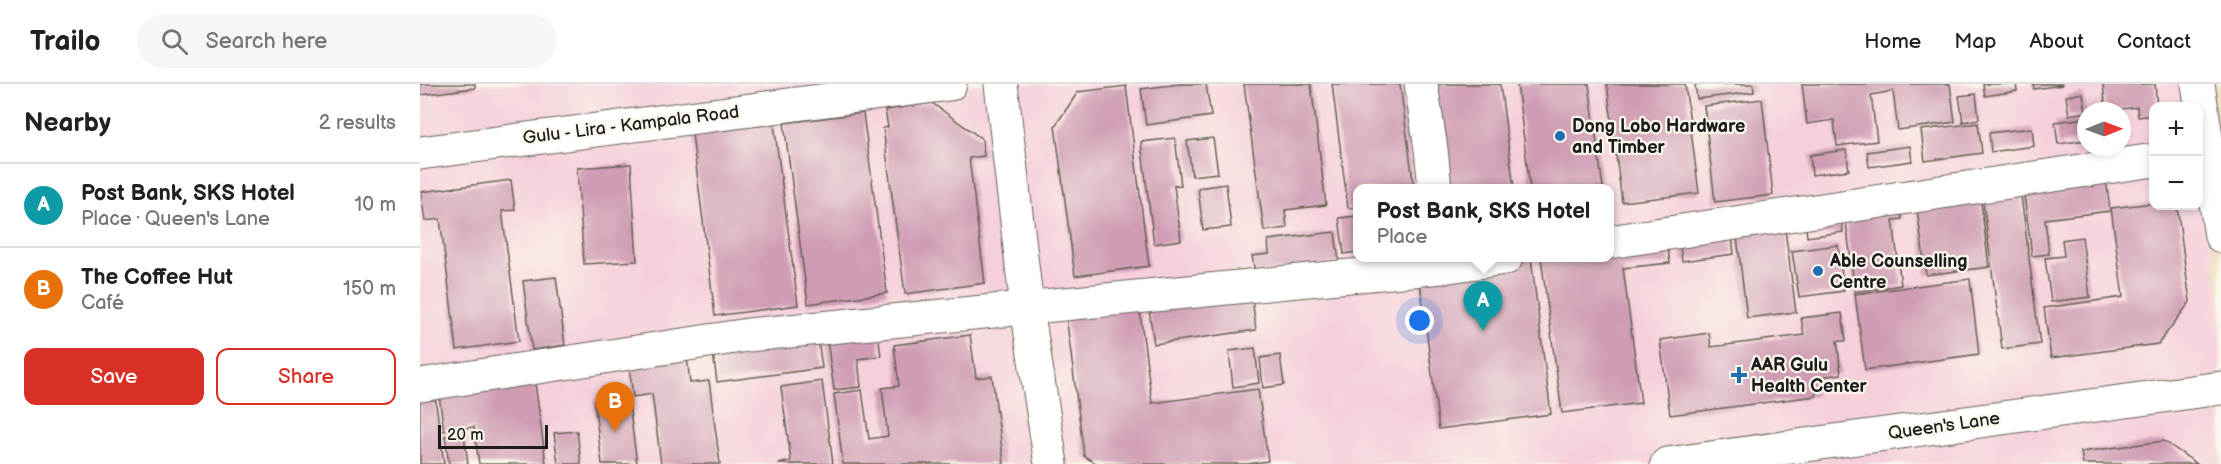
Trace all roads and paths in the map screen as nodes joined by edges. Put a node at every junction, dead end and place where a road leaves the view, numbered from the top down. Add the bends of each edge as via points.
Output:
1 (950, 84) edge
2 (1001, 84) edge
3 (1421, 84) edge
4 (2198, 84) edge
5 (2199, 102) edge
6 (420, 153) edge
7 (2203, 153) edge
8 (2149, 161) edge
9 (1434, 184) edge
10 (2221, 237) edge
11 (1614, 241) edge
12 (1442, 262) edge
13 (1027, 308) junction
14 (420, 385) edge
15 (2221, 388) edge
16 (1051, 464) edge
17 (1667, 464) edge

1 - 6 street, Gulu - Lira - Kampala Road
2 - 13 street
3 - 9 street
4 - 5 street
7 - 10 street
8 - 11 street
12 - 13 street
13 - 14 street via 748,335
13 - 16 street
15 - 17 street, Queen's Lane

